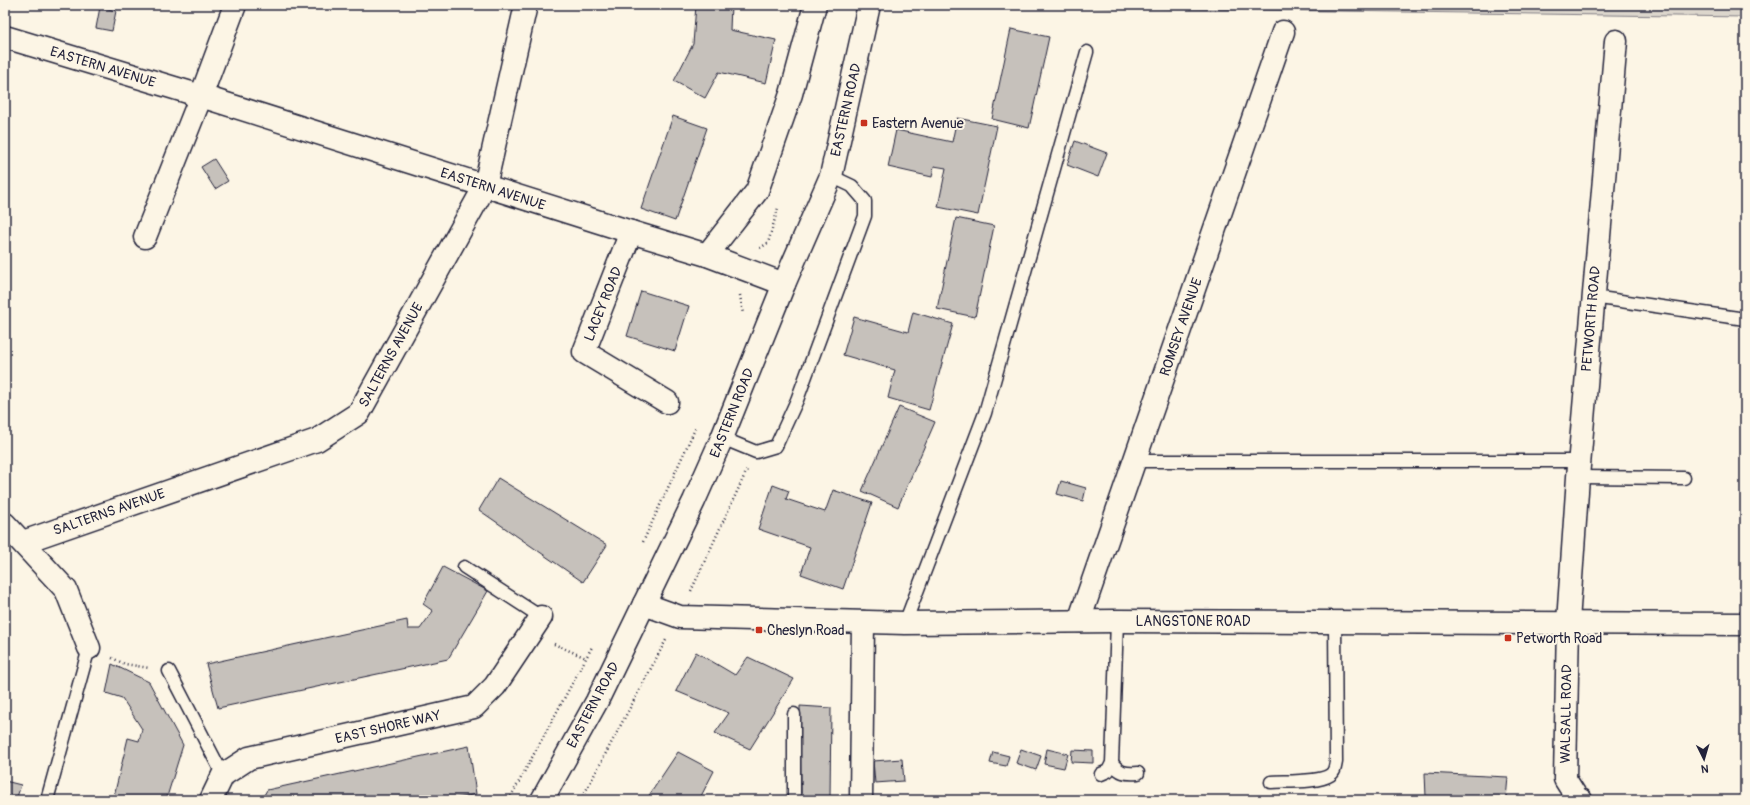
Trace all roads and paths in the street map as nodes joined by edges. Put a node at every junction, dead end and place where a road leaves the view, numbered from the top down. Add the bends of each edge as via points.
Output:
1 (235, 5) edge
2 (526, 5) edge
3 (815, 5) edge
4 (869, 5) edge
5 (1283, 32) dead end
6 (5, 37) edge
7 (1616, 41) dead end
8 (1087, 52) dead end
9 (201, 96) junction
10 (831, 176) junction
11 (485, 186) junction
12 (631, 232) junction
13 (145, 237) dead end
14 (707, 255) junction
15 (784, 284) junction
16 (739, 287) dead end
17 (1593, 297) junction
18 (744, 318) dead end
19 (1745, 319) edge
20 (667, 402) dead end
21 (698, 423) dead end
22 (722, 438) junction
23 (756, 452) junction
24 (1135, 461) junction
25 (1578, 469) junction
26 (1684, 478) dead end
27 (5, 524) edge
28 (23, 542) junction
29 (641, 546) dead end
30 (464, 567) dead end
31 (689, 596) dead end
32 (644, 604) junction
33 (1079, 621) junction
34 (1117, 621) junction
35 (1335, 621) junction
36 (863, 622) junction
37 (1568, 622) junction
38 (905, 623) junction
39 (1745, 624) edge
40 (536, 625) junction
41 (670, 634) dead end
42 (593, 645) dead end
43 (89, 648) junction
44 (586, 658) junction
45 (170, 671) joint
46 (794, 714) dead end
47 (1112, 763) junction
48 (1138, 773) dead end
49 (1101, 774) dead end
50 (223, 775) junction
51 (1271, 782) dead end
52 (1577, 799) edge
53 (47, 800) edge
54 (211, 800) edge
55 (509, 800) edge
56 (542, 800) edge
57 (581, 800) edge
58 (794, 800) edge
59 (861, 800) edge

1 - 9 street
2 - 11 street, SALTERNS AVENUE
3 - 14 street via 791,94 757,191
4 - 10 street, EASTERN ROAD
5 - 24 street, ROMSEY AVENUE
6 - 9 street, EASTERN AVENUE
7 - 17 street, PETWORTH ROAD
8 - 38 lane via 985,413
9 - 11 street, EASTERN AVENUE
9 - 13 street
10 - 15 street, EASTERN ROAD
10 - 23 lane via 852,186 865,201 865,216 797,400 776,446
11 - 12 street, EASTERN AVENUE
11 - 28 street, SALTERNS AVENUE via 359,413 317,440
12 - 14 street, EASTERN AVENUE
12 - 20 street, LACEY ROAD via 584,352
14 - 15 street, EASTERN AVENUE
15 - 22 street, EASTERN ROAD
16 - 18 path
17 - 19 lane
17 - 25 street, PETWORTH ROAD
21 - 29 path
22 - 23 lane
22 - 32 street, EASTERN ROAD
23 - 31 path
24 - 25 lane
24 - 33 street, ROMSEY AVENUE
25 - 26 lane
25 - 37 street, PETWORTH ROAD
27 - 28 street
28 - 43 street via 66,590
30 - 40 lane
32 - 36 street, LANGSTONE ROAD via 680,617
32 - 56 street, EASTERN ROAD via 597,701
33 - 34 street, LANGSTONE ROAD
33 - 38 street, LANGSTONE ROAD
34 - 35 street, LANGSTONE ROAD
34 - 47 lane
35 - 37 street, LANGSTONE ROAD
35 - 51 lane via 1334,771 1329,776 1319,779
36 - 38 street, LANGSTONE ROAD
36 - 59 street
37 - 39 street, LANGSTONE ROAD
37 - 52 street, WALSALL ROAD via 1565,779
40 - 44 path
40 - 50 street, EAST SHORE WAY via 495,686 474,707 249,758
41 - 57 path
42 - 44 path
43 - 45 path via 125,664
43 - 53 lane
44 - 55 path
45 - 50 lane
46 - 58 lane
47 - 48 lane via 1118,771 1125,774
47 - 49 lane via 1108,771
50 - 54 street

